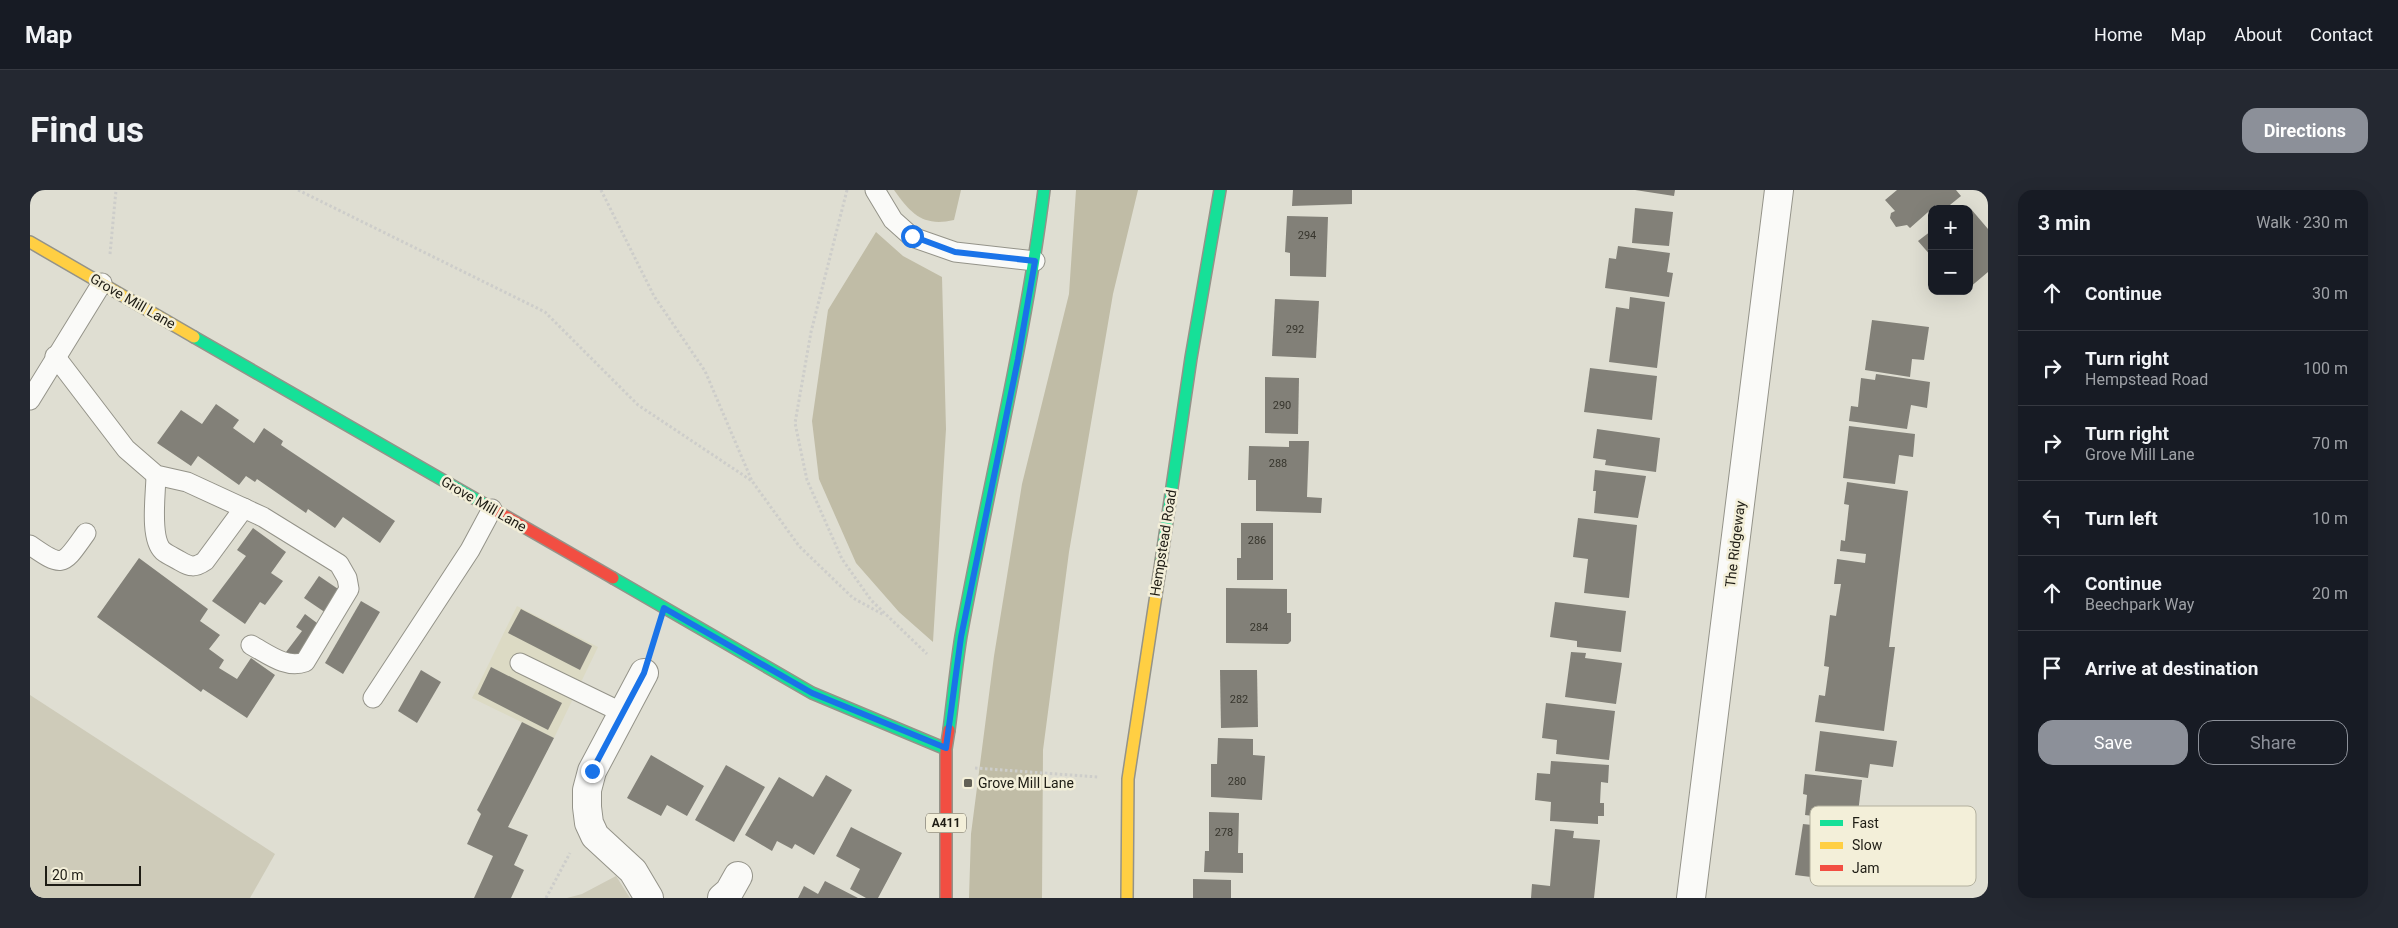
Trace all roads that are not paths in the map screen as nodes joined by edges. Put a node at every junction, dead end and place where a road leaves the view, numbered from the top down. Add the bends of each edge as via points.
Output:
1 (875, 190) edge
2 (1044, 190) edge
3 (1220, 190) edge
4 (1780, 190) edge
5 (30, 242) edge
6 (1035, 261) junction
7 (102, 283) junction
8 (55, 356) junction
9 (30, 400) edge
10 (156, 475) junction
11 (244, 508) junction
12 (492, 509) junction
13 (86, 533) dead end
14 (30, 545) edge
15 (250, 645) dead end
16 (520, 663) dead end
17 (644, 673) dead end
18 (373, 698) dead end
19 (623, 713) junction
20 (946, 748) junction
21 (738, 876) dead end
22 (649, 898) edge
23 (722, 898) edge
24 (946, 898) edge
25 (1127, 898) edge
26 (1691, 898) edge

1 - 6 lane via 893,220 912,236 955,252
2 - 6 street, A411
3 - 25 street, Hempstead Road via 1191,358 1128,779
4 - 26 street, The Ridgeway
5 - 7 street, Grove Mill Lane
6 - 20 street, A411 via 961,637
7 - 8 lane
7 - 12 street, Grove Mill Lane
8 - 9 lane
8 - 10 lane via 126,450
10 - 11 lane via 187,482
10 - 11 lane via 157,540 162,550 189,566 199,566 205,561
11 - 15 lane via 338,564 347,578 349,589 305,662 287,664
12 - 18 lane via 470,550
12 - 20 street, Grove Mill Lane via 812,693
13 - 14 lane via 69,556 61,561 52,561
16 - 19 lane
17 - 19 street
19 - 22 street via 592,771 587,790 590,823 595,836 633,871
20 - 24 street, A411
21 - 23 street

